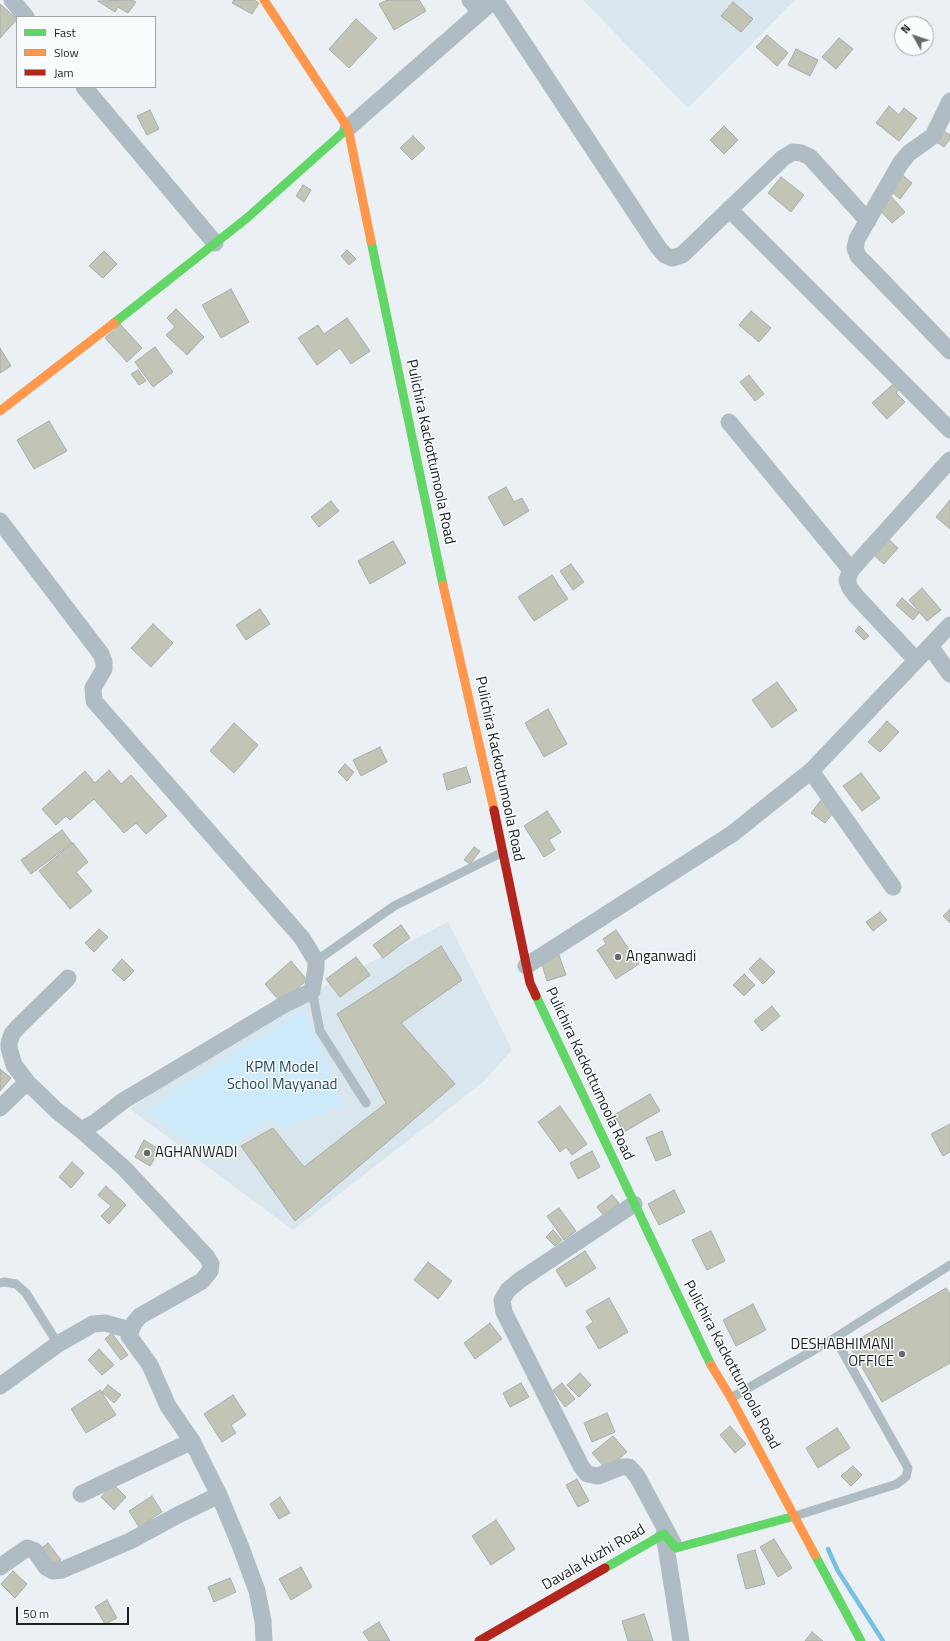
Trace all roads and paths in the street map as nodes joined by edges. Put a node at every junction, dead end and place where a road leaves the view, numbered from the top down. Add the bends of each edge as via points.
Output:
1 (12, 0) edge
2 (264, 0) edge
3 (494, 0) edge
4 (475, 6) edge
5 (25, 16) edge
6 (85, 88) edge
7 (950, 101) edge
8 (348, 128) junction
9 (729, 210) junction
10 (868, 220) junction
11 (215, 243) junction
12 (950, 350) edge
13 (0, 411) edge
14 (729, 422) dead end
15 (950, 430) edge
16 (950, 460) edge
17 (0, 521) edge
18 (851, 570) junction
19 (950, 625) edge
20 (930, 646) junction
21 (916, 660) junction
22 (950, 674) edge
23 (811, 771) junction
24 (503, 852) junction
25 (893, 887) dead end
26 (316, 961) junction
27 (526, 966) junction
28 (68, 978) dead end
29 (312, 990) junction
30 (4, 1038) edge
31 (27, 1082) junction
32 (366, 1103) dead end
33 (0, 1108) edge
34 (81, 1130) junction
35 (634, 1204) junction
36 (950, 1265) edge
37 (0, 1283) edge
38 (130, 1330) junction
39 (833, 1339) junction
40 (58, 1344) junction
41 (0, 1386) edge
42 (731, 1398) junction
43 (192, 1441) junction
44 (81, 1494) dead end
45 (219, 1495) junction
46 (795, 1516) junction
47 (664, 1534) junction
48 (676, 1548) junction
49 (0, 1567) edge
50 (264, 1641) edge
51 (479, 1641) edge
52 (681, 1641) edge
53 (861, 1641) edge

1 - 5 street
2 - 8 main road, Pulichira Kackottumoola Road
3 - 4 street
3 - 9 street via 665,255 672,258 682,255
4 - 8 street
6 - 11 street
7 - 10 street via 933,136 909,153 900,164
8 - 11 main road via 247,218
8 - 24 main road, Pulichira Kackottumoola Road via 438,561
9 - 10 street via 783,158 793,152 810,157
9 - 15 street
10 - 12 street via 857,239 855,248 858,256
11 - 13 main road
14 - 18 street
16 - 18 street
17 - 26 street via 101,654 104,669 93,688 94,700 302,938
18 - 21 street via 847,580 850,588
19 - 20 street
20 - 21 street
20 - 22 street
21 - 23 street
23 - 25 street
23 - 27 street via 732,834
24 - 26 lane via 394,906
24 - 27 main road, Pulichira Kackottumoola Road
26 - 29 street
27 - 35 main road, Pulichira Kackottumoola Road via 530,983
28 - 30 street via 12,1034
29 - 32 lane via 320,1031
29 - 34 street via 123,1101
30 - 31 street via 14,1065
31 - 33 street
31 - 34 street
34 - 38 street via 124,1168 211,1264 210,1271 202,1281 140,1316
35 - 42 main road, Pulichira Kackottumoola Road via 705,1354
35 - 48 street via 520,1280 508,1290 502,1300 504,1312 581,1466 587,1474 598,1476 621,1466 629,1467 637,1476
36 - 39 lane
37 - 40 lane via 16,1284 26,1292
38 - 40 street via 105,1323 93,1324
38 - 43 street via 129,1336 150,1365 168,1406
39 - 42 lane
39 - 46 lane via 908,1468 906,1477 897,1484
40 - 41 street
42 - 46 main road, Pulichira Kackottumoola Road
43 - 44 street
43 - 45 street
45 - 49 street via 130,1541 62,1570 53,1571 46,1567 34,1551 27,1548
45 - 50 street via 257,1591
46 - 48 main road
46 - 53 main road, Pulichira Kackottumoola Road
47 - 48 main road, Davala Kuzhi Road
47 - 51 main road, Davala Kuzhi Road
47 - 52 street

